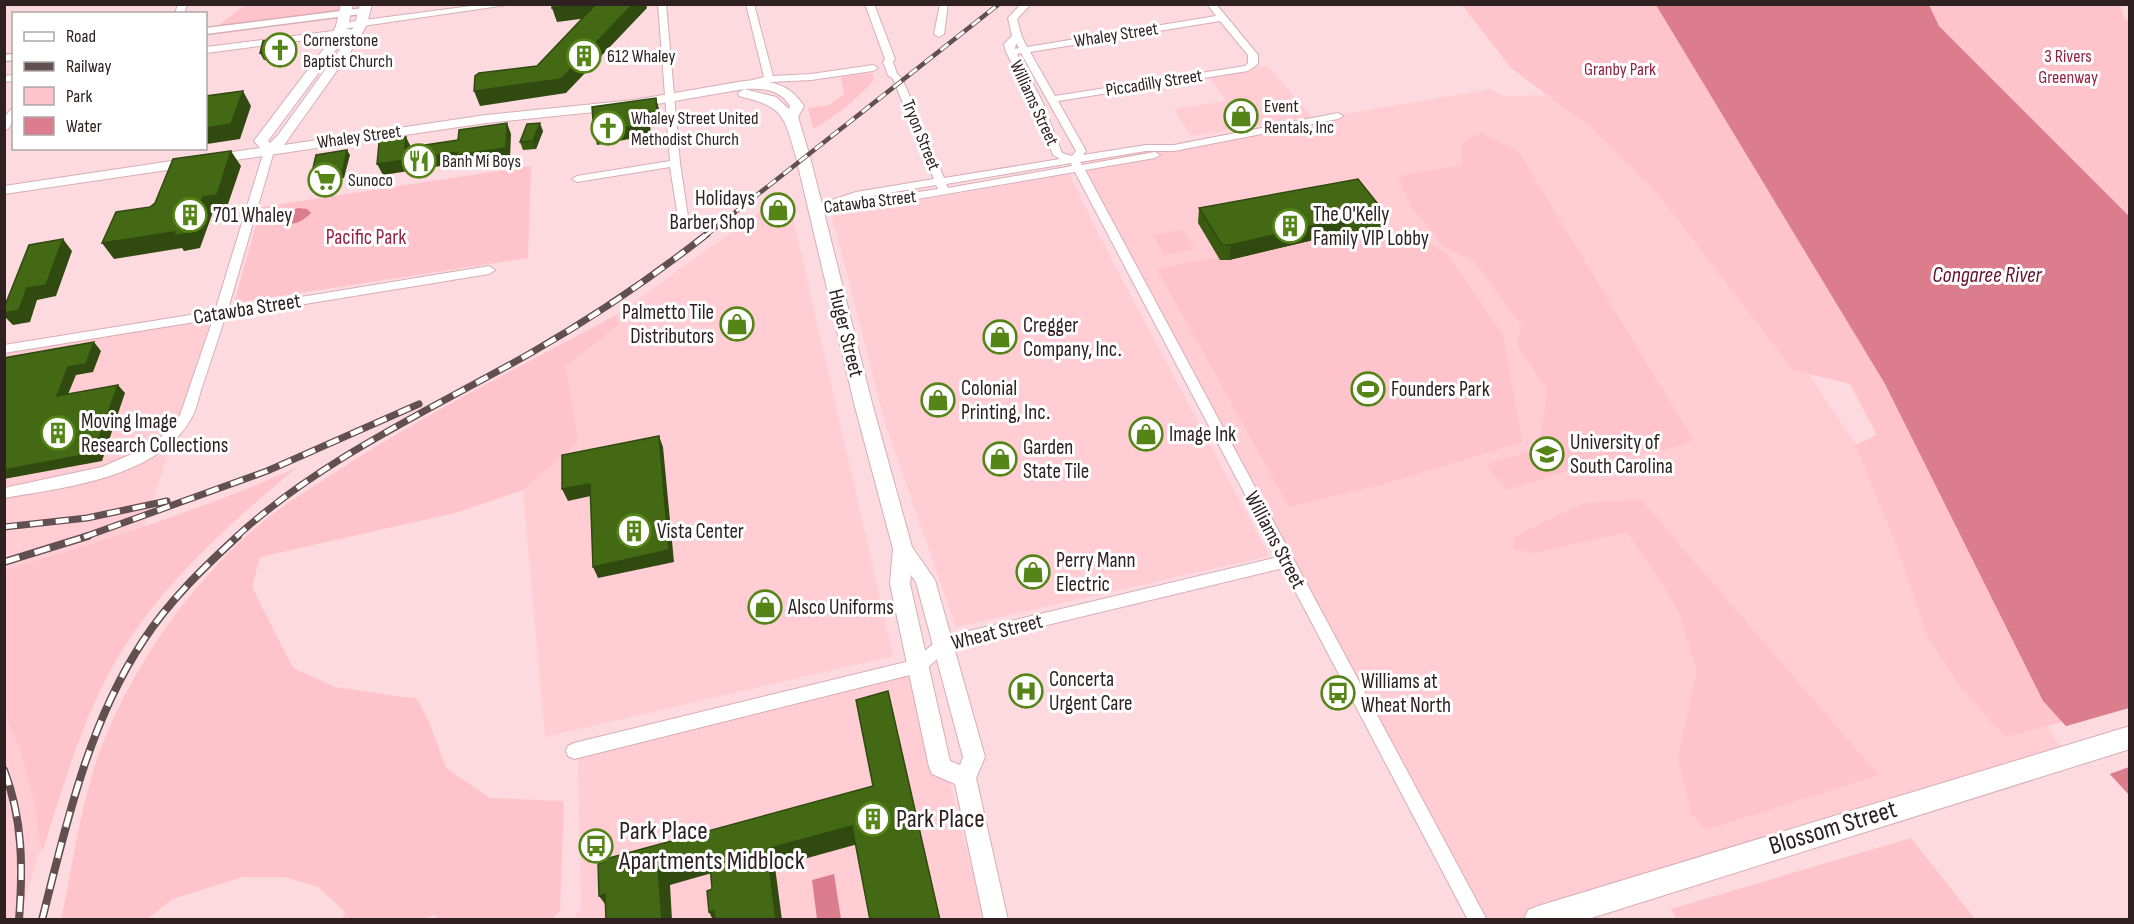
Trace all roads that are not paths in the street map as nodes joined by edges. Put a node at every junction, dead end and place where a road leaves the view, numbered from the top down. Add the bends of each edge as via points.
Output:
1 (510, 4) edge
2 (662, 4) edge
3 (750, 4) edge
4 (869, 4) edge
5 (944, 4) edge
6 (1027, 4) edge
7 (1216, 12) edge
8 (362, 18) edge
9 (344, 19) edge
10 (207, 31) edge
11 (939, 34) dead end
12 (1022, 43) junction
13 (1010, 48) junction
14 (207, 50) edge
15 (873, 68) dead end
16 (811, 77) junction
17 (780, 88) junction
18 (715, 92) junction
19 (669, 99) junction
20 (1053, 99) junction
21 (774, 103) junction
22 (12, 114) edge
23 (1338, 116) dead end
24 (791, 117) junction
25 (4, 127) edge
26 (268, 151) junction
27 (675, 163) junction
28 (1077, 164) junction
29 (577, 179) dead end
30 (942, 187) junction
31 (4, 190) edge
32 (815, 209) junction
33 (683, 217) dead end
34 (489, 270) dead end
35 (221, 312) junction
36 (4, 349) edge
37 (4, 493) edge
38 (903, 549) junction
39 (1287, 561) junction
40 (944, 644) junction
41 (918, 666) junction
42 (2130, 737) edge
43 (574, 751) dead end
44 (965, 778) junction
45 (996, 920) edge
46 (1478, 920) edge
47 (1538, 920) edge

1 - 8 street
2 - 19 street
3 - 17 street
4 - 30 street, Tryon Street via 893,75
5 - 11 street
6 - 12 street via 1012,18
7 - 12 street, Whaley Street
7 - 20 street, Piccadilly Street via 1253,56 1253,64 1240,70
8 - 9 street
8 - 9 street
8 - 26 main road via 283,138
9 - 10 street
9 - 14 street
9 - 26 main road via 261,141
12 - 13 street, Williams Street
12 - 13 street, Whaley Street
12 - 20 street, Williams Street
13 - 28 street, Williams Street via 1058,155
15 - 16 street
16 - 17 street
16 - 17 street via 797,77
17 - 18 main road, Whaley Street via 760,84
17 - 21 street
17 - 24 main road via 796,106
18 - 19 main road, Whaley Street
18 - 21 main road, Whaley Street via 756,94
19 - 26 main road, Whaley Street via 486,119
19 - 27 street
20 - 28 street, Williams Street via 1081,151
21 - 24 main road, Whaley Street
22 - 25 street
23 - 28 street, Catawba Street via 1174,148 1150,157
24 - 32 main road, Huger Street
26 - 31 main road, Whaley Street
26 - 35 street
27 - 29 street
27 - 33 street
28 - 30 street, Catawba Street
28 - 39 street, Williams Street
30 - 32 street, Catawba Street via 859,206
32 - 38 main road, Huger Street
34 - 35 street, Catawba Street
35 - 36 street, Catawba Street
35 - 37 street via 186,416 164,442 100,474
38 - 40 main road, Huger Street via 926,580
38 - 41 main road, Huger Street via 900,584
39 - 40 street, Wheat Street
39 - 46 street, Williams Street
40 - 41 street, Wheat Street
40 - 44 main road, Huger Street via 974,757
41 - 43 street, Wheat Street
41 - 44 main road, Huger Street via 940,767
42 - 47 main road, Blossom Street
44 - 45 main road, Huger Street

